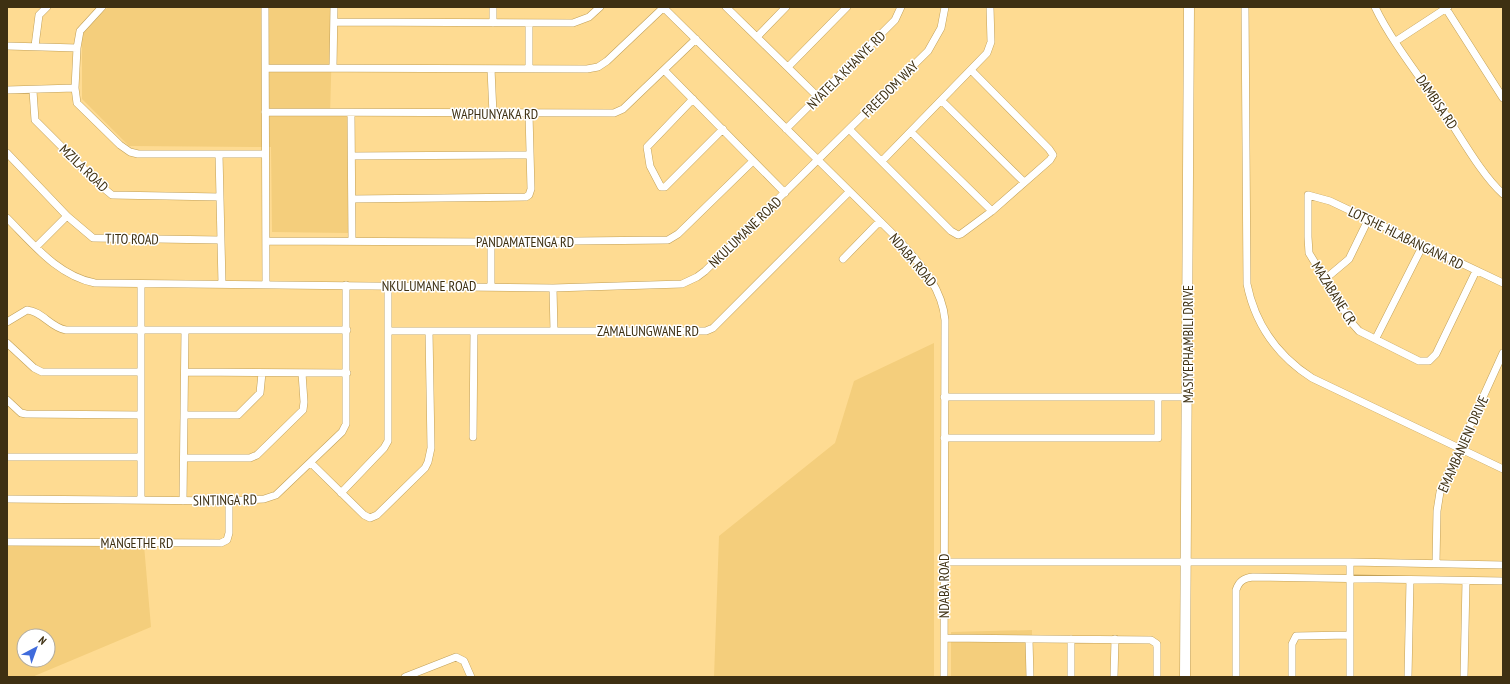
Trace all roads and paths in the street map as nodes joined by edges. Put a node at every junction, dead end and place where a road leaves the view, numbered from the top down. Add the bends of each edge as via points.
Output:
1 (47, 7) edge
2 (102, 7) edge
3 (266, 7) edge
4 (334, 7) edge
5 (493, 7) edge
6 (600, 7) edge
7 (664, 7) edge
8 (727, 7) edge
9 (786, 7) edge
10 (847, 7) edge
11 (900, 7) edge
12 (945, 7) edge
13 (990, 7) edge
14 (1245, 7) edge
15 (1376, 7) edge
16 (1446, 7) edge
17 (1188, 9) edge
18 (334, 22) junction
19 (493, 23) junction
20 (529, 24) junction
21 (757, 37) junction
22 (696, 39) junction
23 (1396, 41) junction
24 (7, 46) edge
25 (35, 46) junction
26 (77, 48) junction
27 (333, 67) junction
28 (788, 67) junction
29 (266, 68) junction
30 (491, 69) junction
31 (529, 69) junction
32 (664, 70) junction
33 (972, 71) junction
34 (75, 88) junction
35 (7, 90) edge
36 (33, 91) junction
37 (818, 97) junction
38 (1503, 98) edge
39 (693, 99) junction
40 (942, 101) junction
41 (265, 112) junction
42 (351, 113) junction
43 (493, 114) junction
44 (529, 114) junction
45 (723, 129) junction
46 (786, 129) junction
47 (849, 129) junction
48 (911, 132) junction
49 (7, 153) edge
50 (220, 154) junction
51 (265, 154) junction
52 (530, 155) junction
53 (352, 156) junction
54 (818, 160) junction
55 (753, 161) junction
56 (882, 161) junction
57 (1024, 182) junction
58 (849, 192) junction
59 (785, 193) junction
60 (1503, 194) edge
61 (1308, 195) joint
62 (220, 197) junction
63 (352, 199) junction
64 (992, 211) junction
65 (67, 216) junction
66 (1368, 220) junction
67 (10, 221) edge
68 (880, 222) junction
69 (7, 229) edge
70 (220, 240) junction
71 (266, 241) junction
72 (352, 241) junction
73 (491, 242) junction
74 (1423, 245) junction
75 (36, 247) junction
76 (843, 259) dead end
77 (1476, 271) junction
78 (1324, 280) junction
79 (1503, 283) edge
80 (222, 284) junction
81 (266, 284) junction
82 (141, 285) junction
83 (388, 285) junction
84 (346, 286) junction
85 (491, 286) junction
86 (553, 288) junction
87 (7, 322) edge
88 (141, 329) junction
89 (185, 330) junction
90 (347, 330) junction
91 (389, 331) junction
92 (430, 331) junction
93 (474, 331) junction
94 (554, 331) junction
95 (1376, 338) junction
96 (7, 343) edge
97 (1503, 353) edge
98 (140, 372) junction
99 (185, 372) junction
100 (262, 373) junction
101 (302, 373) junction
102 (347, 373) junction
103 (944, 397) junction
104 (1158, 397) junction
105 (1187, 397) junction
106 (7, 400) edge
107 (140, 415) junction
108 (185, 415) junction
109 (474, 437) dead end
110 (944, 438) junction
111 (1461, 449) junction
112 (7, 457) edge
113 (140, 457) junction
114 (184, 458) junction
115 (311, 463) junction
116 (1503, 469) edge
117 (341, 492) junction
118 (7, 500) edge
119 (141, 500) junction
120 (183, 501) junction
121 (229, 501) junction
122 (7, 542) edge
123 (945, 562) junction
124 (1186, 562) junction
125 (1350, 562) junction
126 (1436, 563) junction
127 (1503, 565) edge
128 (1350, 579) junction
129 (1410, 580) junction
130 (1466, 580) junction
131 (1503, 581) edge
132 (1350, 635) junction
133 (944, 638) junction
134 (1028, 639) junction
135 (1071, 639) junction
136 (1115, 639) junction
137 (405, 677) edge
138 (471, 677) edge
139 (944, 677) edge
140 (1030, 677) edge
141 (1071, 677) edge
142 (1114, 677) edge
143 (1156, 677) edge
144 (1185, 677) edge
145 (1236, 677) edge
146 (1292, 677) edge
147 (1350, 677) edge
148 (1408, 677) edge
149 (1464, 677) edge

1 - 25 street via 39,15
2 - 26 street via 80,31
3 - 29 street
4 - 18 street
5 - 19 street
6 - 20 street via 579,22
7 - 22 street, NDABA ROAD
7 - 31 street via 598,67
8 - 21 street
9 - 21 street
10 - 28 street
11 - 37 street, NYATELA KHANYE RD via 895,20
12 - 47 street, FREEDOM WAY via 941,28 928,51
13 - 33 street via 990,46
14 - 111 street via 1247,284 1259,322 1271,340 1312,378
15 - 23 street, DAMBISA RD
16 - 23 street
16 - 38 street
17 - 105 main road, MASIYEPHAMBILI DRIVE
18 - 19 street
18 - 27 street
19 - 20 street
20 - 31 street
21 - 28 street
22 - 32 street, WAPHUNYAKA RD
22 - 46 street, NDABA ROAD
23 - 60 street, DAMBISA RD via 1490,181
24 - 25 street
25 - 26 street
26 - 34 street
27 - 29 street
27 - 30 street
28 - 37 street
29 - 41 street
30 - 31 street
30 - 43 street
32 - 39 street
32 - 44 street, WAPHUNYAKA RD via 618,112
33 - 40 street
33 - 57 street via 1052,152 1052,158
34 - 36 street
34 - 50 street via 77,103 130,152
35 - 36 street
36 - 62 street, MZILA ROAD via 35,120 112,195
37 - 46 street, NYATELA KHANYE RD
39 - 45 street
39 - 45 street via 647,147 650,166 661,187 666,187
40 - 48 street
40 - 57 street
41 - 42 street, WAPHUNYAKA RD
41 - 51 street
42 - 43 street, WAPHUNYAKA RD
42 - 53 street
43 - 44 street, WAPHUNYAKA RD
44 - 52 street
45 - 55 street
46 - 54 street, NDABA ROAD
47 - 54 street, FREEDOM WAY
47 - 56 street
48 - 56 street
48 - 64 street
49 - 65 street, TITO ROAD
50 - 51 street
50 - 62 street
51 - 71 street
52 - 53 street
52 - 63 street via 531,189 529,195 522,198
53 - 63 street
54 - 58 street, NDABA ROAD
54 - 59 street, NKULUMANE ROAD
55 - 59 street
55 - 73 street, PANDAMATENGA RD via 678,234 668,240
56 - 64 street via 955,234 964,232
57 - 64 street
58 - 68 street, NDABA ROAD
58 - 94 street, ZAMALUNGWANE RD via 710,330
59 - 86 street, NKULUMANE ROAD via 705,271 690,281 673,286
61 - 66 street, LOTSHE HLABANGANA RD via 1330,200
61 - 78 street, MAZABANE CR via 1309,253
62 - 70 street
63 - 72 street
65 - 70 street, TITO ROAD via 88,235 99,239
65 - 75 street
66 - 74 street, LOTSHE HLABANGANA RD
66 - 78 street via 1349,259
67 - 69 street
67 - 75 street, NKULUMANE ROAD
68 - 76 street
68 - 103 street, NDABA ROAD via 919,263 942,301 945,320
70 - 80 street
71 - 72 street, PANDAMATENGA RD
71 - 81 street
72 - 73 street, PANDAMATENGA RD
73 - 85 street
74 - 77 street, LOTSHE HLABANGANA RD
74 - 95 street
75 - 82 street, NKULUMANE ROAD via 62,270 77,278 95,283
77 - 79 street, LOTSHE HLABANGANA RD
77 - 95 street, MAZABANE CR via 1433,358 1429,361 1420,361
78 - 95 street, MAZABANE CR via 1355,327
80 - 81 street, NKULUMANE ROAD
80 - 82 street, NKULUMANE ROAD
81 - 84 street, NKULUMANE ROAD
82 - 88 street
83 - 84 street, NKULUMANE ROAD
83 - 85 street, NKULUMANE ROAD
83 - 91 street
84 - 90 street, SINTINGA RD
85 - 86 street, NKULUMANE ROAD
86 - 94 street
87 - 88 street via 27,310 61,329
88 - 89 street
88 - 98 street
89 - 90 street
89 - 99 street
90 - 102 street, SINTINGA RD
91 - 92 street, ZAMALUNGWANE RD
91 - 117 street via 388,442
92 - 93 street, ZAMALUNGWANE RD
92 - 117 street via 431,438 427,465 374,517 364,515
93 - 94 street, ZAMALUNGWANE RD
93 - 109 street
96 - 98 street via 34,368 42,372
97 - 111 street, EMAMBANJENI DRIVE
98 - 107 street
99 - 100 street
99 - 108 street
100 - 101 street
100 - 108 street via 260,393 238,415
101 - 102 street
101 - 114 street via 303,410 257,455 250,458
102 - 115 street, SINTINGA RD via 345,428
103 - 104 street
103 - 110 street, NDABA ROAD
104 - 105 street
104 - 110 street via 1158,438
105 - 124 main road, MASIYEPHAMBILI DRIVE
106 - 107 street via 21,413 26,414
107 - 113 street
108 - 114 street
110 - 123 street, NDABA ROAD
111 - 116 street
111 - 126 street, EMAMBANJENI DRIVE via 1439,497
112 - 113 street
113 - 119 street
114 - 120 street
115 - 117 street
115 - 121 street, SINTINGA RD via 271,497
118 - 119 street, SINTINGA RD
119 - 120 street, SINTINGA RD
120 - 121 street, SINTINGA RD
121 - 122 street, MANGETHE RD via 230,533 227,540 221,543
123 - 124 street
123 - 133 street, NDABA ROAD
124 - 125 street
124 - 144 main road, MASIYEPHAMBILI DRIVE
125 - 126 street
125 - 128 street
126 - 127 street
128 - 129 street
128 - 132 street
128 - 145 street via 1253,577 1240,581 1236,590
129 - 130 street
129 - 148 street
130 - 131 street
130 - 149 street
132 - 146 street via 1296,636 1292,644
132 - 147 street
133 - 134 street
133 - 139 street, NDABA ROAD
134 - 135 street
134 - 140 street
135 - 136 street
135 - 141 street
136 - 142 street
136 - 143 street via 1151,640 1157,644
137 - 138 street via 456,657 464,661

